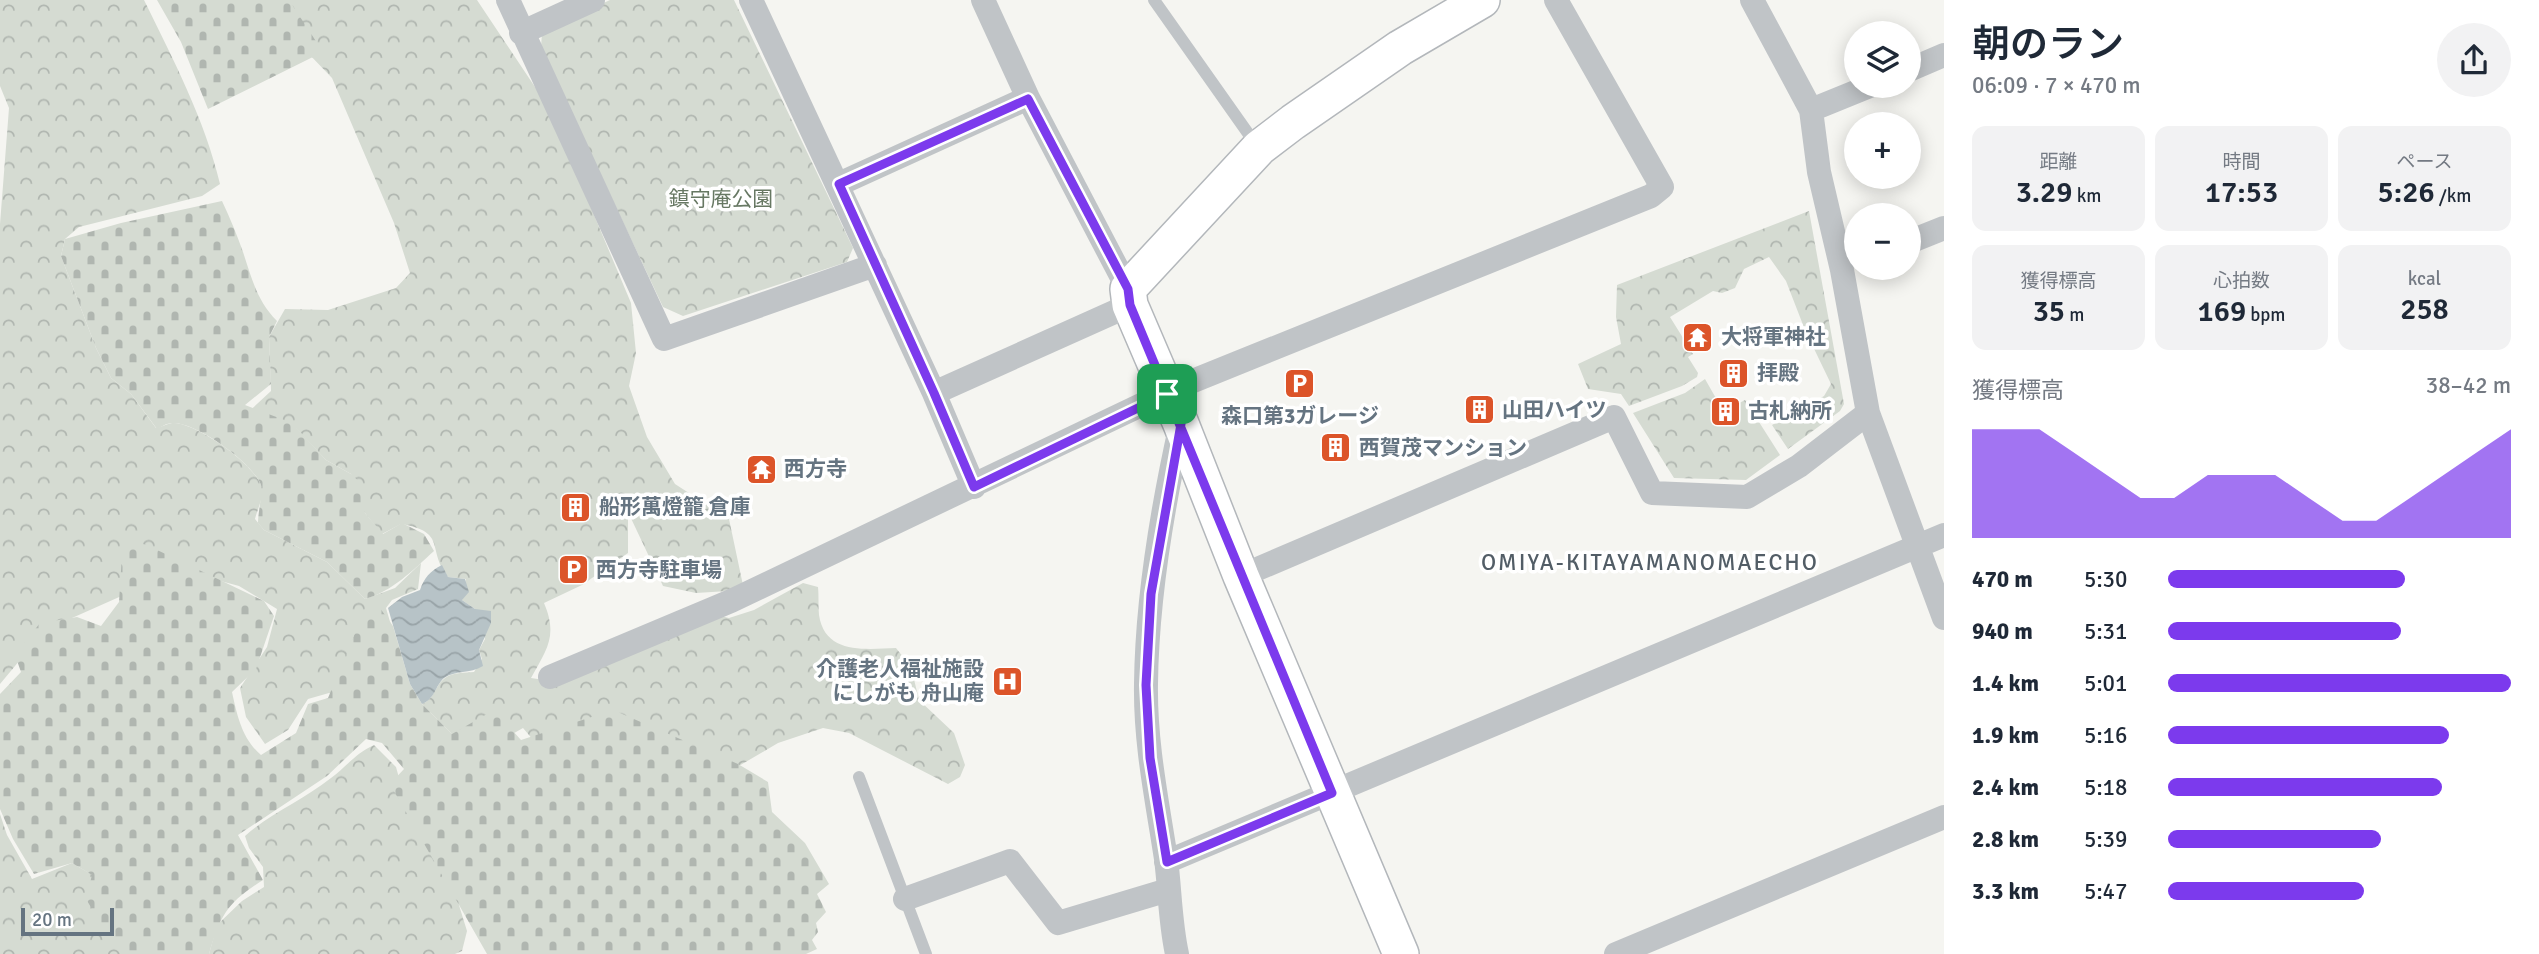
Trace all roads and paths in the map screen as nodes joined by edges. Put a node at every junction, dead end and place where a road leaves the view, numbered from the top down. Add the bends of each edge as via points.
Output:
1 (508, 0) edge
2 (593, 0) edge
3 (751, 0) edge
4 (983, 0) edge
5 (1154, 0) edge
6 (1482, 0) edge
7 (1556, 0) edge
8 (1752, 0) edge
9 (521, 33) junction
10 (1944, 55) edge
11 (1921, 65) edge
12 (1844, 97) edge
13 (1028, 99) junction
14 (1811, 110) junction
15 (1259, 148) junction
16 (839, 184) junction
17 (1944, 228) edge
18 (1921, 237) edge
19 (1844, 251) edge
20 (875, 265) junction
21 (1851, 280) edge
22 (1129, 297) junction
23 (934, 393) junction
24 (1174, 409) junction
25 (1868, 413) junction
26 (974, 487) junction
27 (1944, 535) edge
28 (1916, 547) junction
29 (1241, 576) junction
30 (1944, 618) edge
31 (550, 677) dead end
32 (859, 777) dead end
33 (1332, 793) junction
34 (1944, 817) edge
35 (1167, 862) junction
36 (1168, 890) junction
37 (905, 899) junction
38 (926, 954) edge
39 (1177, 954) edge
40 (1401, 954) edge
41 (1616, 954) edge

1 - 9 street
2 - 9 street
3 - 16 street
4 - 13 street
5 - 15 lane
6 - 15 street via 1400,48
7 - 24 street via 1662,187 1651,196 1196,380
8 - 14 street
9 - 20 street via 664,339
10 - 11 street
12 - 14 street
13 - 16 street
13 - 22 street
14 - 19 street via 1819,172
15 - 22 street
16 - 20 street
17 - 18 street
20 - 23 street
21 - 25 street
22 - 23 street
22 - 24 street
23 - 26 street
24 - 26 street
24 - 29 street
24 - 35 street via 1151,594 1146,685 1150,758
25 - 28 street
25 - 29 street via 1799,466 1747,497 1652,493 1614,417
26 - 31 street via 731,601
27 - 28 street
28 - 30 street
28 - 33 street
29 - 33 street
32 - 37 lane
33 - 35 street
33 - 40 street
34 - 41 street
35 - 36 street
36 - 37 street via 1058,923 1010,861
36 - 39 street
37 - 38 lane

